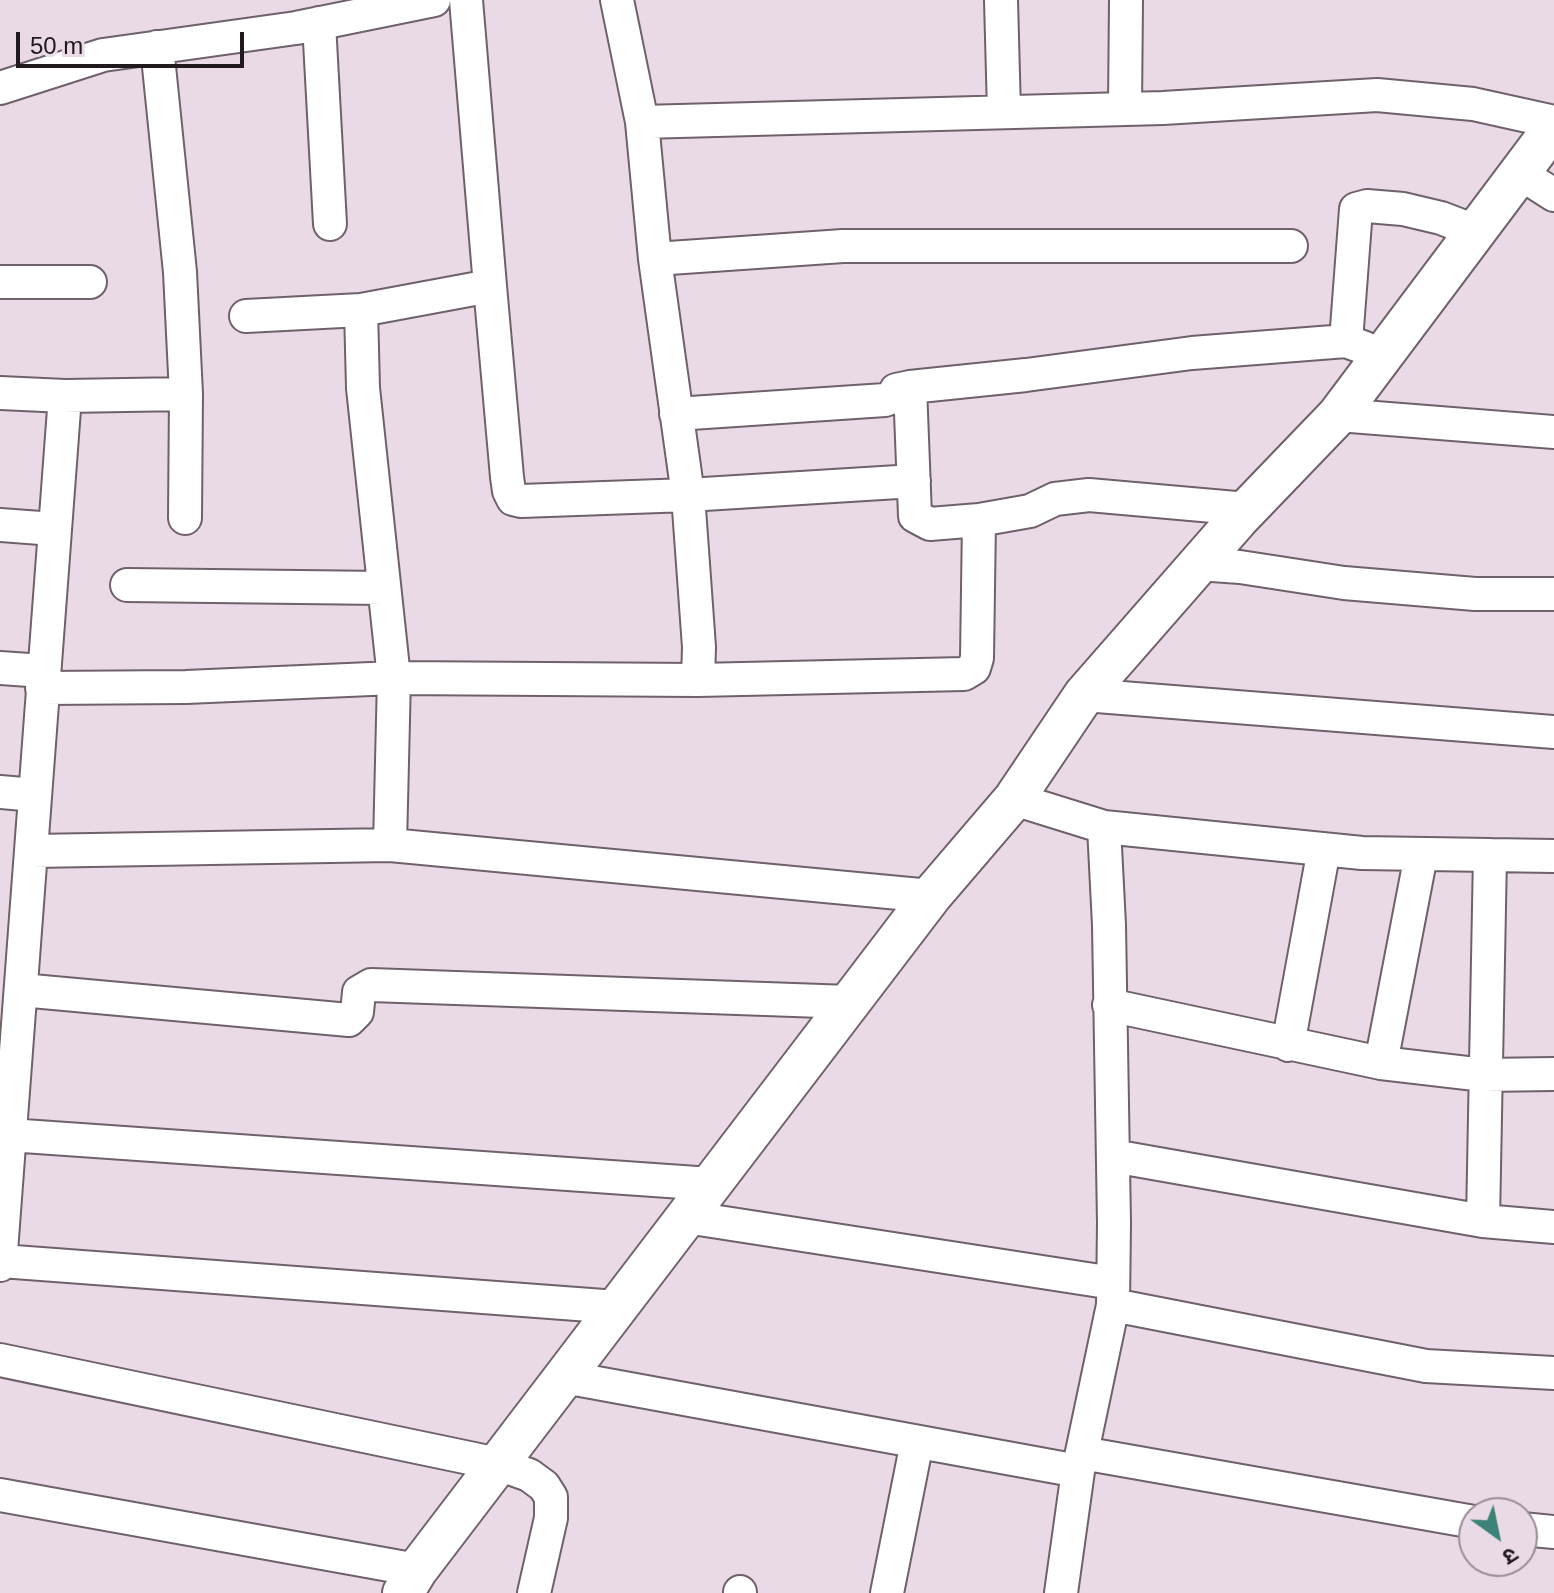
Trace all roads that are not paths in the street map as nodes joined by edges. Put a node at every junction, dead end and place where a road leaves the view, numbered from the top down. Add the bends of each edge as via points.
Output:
1 (434, 0) edge
2 (466, 0) edge
3 (617, 0) edge
4 (1001, 0) edge
5 (1126, 0) edge
6 (302, 17) edge
7 (157, 47) junction
8 (0, 88) edge
9 (1125, 108) junction
10 (1004, 112) junction
11 (642, 122) junction
12 (1554, 124) edge
13 (1521, 174) junction
14 (1554, 195) edge
15 (330, 224) dead end
16 (1475, 231) junction
17 (1291, 246) dead end
18 (655, 259) junction
19 (0, 282) edge
20 (90, 282) dead end
21 (490, 286) junction
22 (361, 310) junction
23 (246, 316) dead end
24 (1364, 348) junction
25 (910, 387) junction
26 (0, 393) edge
27 (186, 394) junction
28 (65, 396) junction
29 (676, 414) junction
30 (1338, 415) junction
31 (1554, 432) edge
32 (914, 481) junction
33 (688, 495) junction
34 (1247, 509) junction
35 (185, 518) dead end
36 (979, 520) junction
37 (0, 525) edge
38 (54, 529) junction
39 (1198, 564) junction
40 (127, 585) dead end
41 (384, 588) junction
42 (1554, 594) edge
43 (0, 668) edge
44 (394, 678) junction
45 (42, 680) junction
46 (698, 680) junction
47 (1084, 695) junction
48 (1554, 732) edge
49 (0, 792) edge
50 (35, 795) junction
51 (1014, 799) junction
52 (1104, 827) junction
53 (390, 845) junction
54 (1324, 849) junction
55 (32, 851) junction
56 (1421, 855) junction
57 (1490, 855) junction
58 (1554, 856) edge
59 (931, 896) junction
60 (21, 990) junction
61 (850, 1002) junction
62 (1109, 1005) junction
63 (1288, 1045) junction
64 (1381, 1063) junction
65 (1554, 1074) edge
66 (1484, 1075) junction
67 (9, 1135) junction
68 (1113, 1156) junction
69 (711, 1184) junction
70 (686, 1217) junction
71 (1483, 1221) junction
72 (1554, 1227) edge
73 (1, 1263) edge
74 (1113, 1294) junction
75 (617, 1307) junction
76 (0, 1360) edge
77 (1554, 1373) edge
78 (564, 1377) junction
79 (917, 1442) junction
80 (1080, 1462) junction
81 (498, 1464) junction
82 (0, 1495) edge
83 (1458, 1520) edge
84 (410, 1582) edge
85 (534, 1593) edge
86 (887, 1593) edge
87 (1064, 1593) edge

1 - 6 street
2 - 21 street
3 - 11 street
4 - 10 street
5 - 9 street
6 - 7 street
6 - 15 street
7 - 8 street via 103,55
7 - 27 street via 180,272
9 - 10 street
9 - 12 street via 1377,95 1473,104
10 - 11 street
11 - 18 street
12 - 13 street
13 - 14 street
13 - 16 street
16 - 24 street
16 - 24 street via 1403,209 1356,209
17 - 18 street via 843,246
18 - 29 street
19 - 20 street
21 - 22 street
21 - 33 street via 513,499
22 - 23 street
22 - 41 street via 363,388
24 - 25 street via 1192,353
24 - 30 street
25 - 29 street via 885,400
25 - 32 street
26 - 28 street
27 - 28 street
27 - 35 street
28 - 38 street
29 - 33 street
30 - 31 street
30 - 34 street
32 - 33 street
32 - 36 street via 915,516 920,521
33 - 46 street
34 - 36 street via 1089,495
34 - 39 street
36 - 46 street via 977,658 964,674
37 - 38 street
38 - 45 street
39 - 42 street via 1344,583 1475,594
39 - 47 street
40 - 41 street
41 - 44 street
43 - 45 street
44 - 45 street via 186,687
44 - 46 street
44 - 53 street
45 - 50 street
47 - 48 street
47 - 51 street
49 - 50 street
50 - 55 street
51 - 52 street
51 - 59 street
52 - 54 street
52 - 62 street
53 - 55 street
53 - 59 street
54 - 56 street
54 - 63 street
55 - 60 street
56 - 57 street
56 - 64 street
57 - 58 street
57 - 66 street
59 - 61 street
60 - 61 street via 349,1020 357,1012 359,992 371,985
60 - 67 street
61 - 69 street
62 - 63 street
62 - 68 street
63 - 64 street
64 - 66 street
65 - 66 street
66 - 71 street
67 - 69 street
67 - 73 street
68 - 71 street
68 - 74 street
69 - 70 street
70 - 74 street
70 - 75 street
71 - 72 street
73 - 75 street
74 - 77 street via 1426,1366
74 - 80 street
75 - 78 street
76 - 81 street
78 - 79 street
78 - 81 street
79 - 80 street
79 - 86 street
80 - 83 street
80 - 87 street
81 - 84 street
81 - 85 street via 529,1475 551,1497
82 - 84 street

